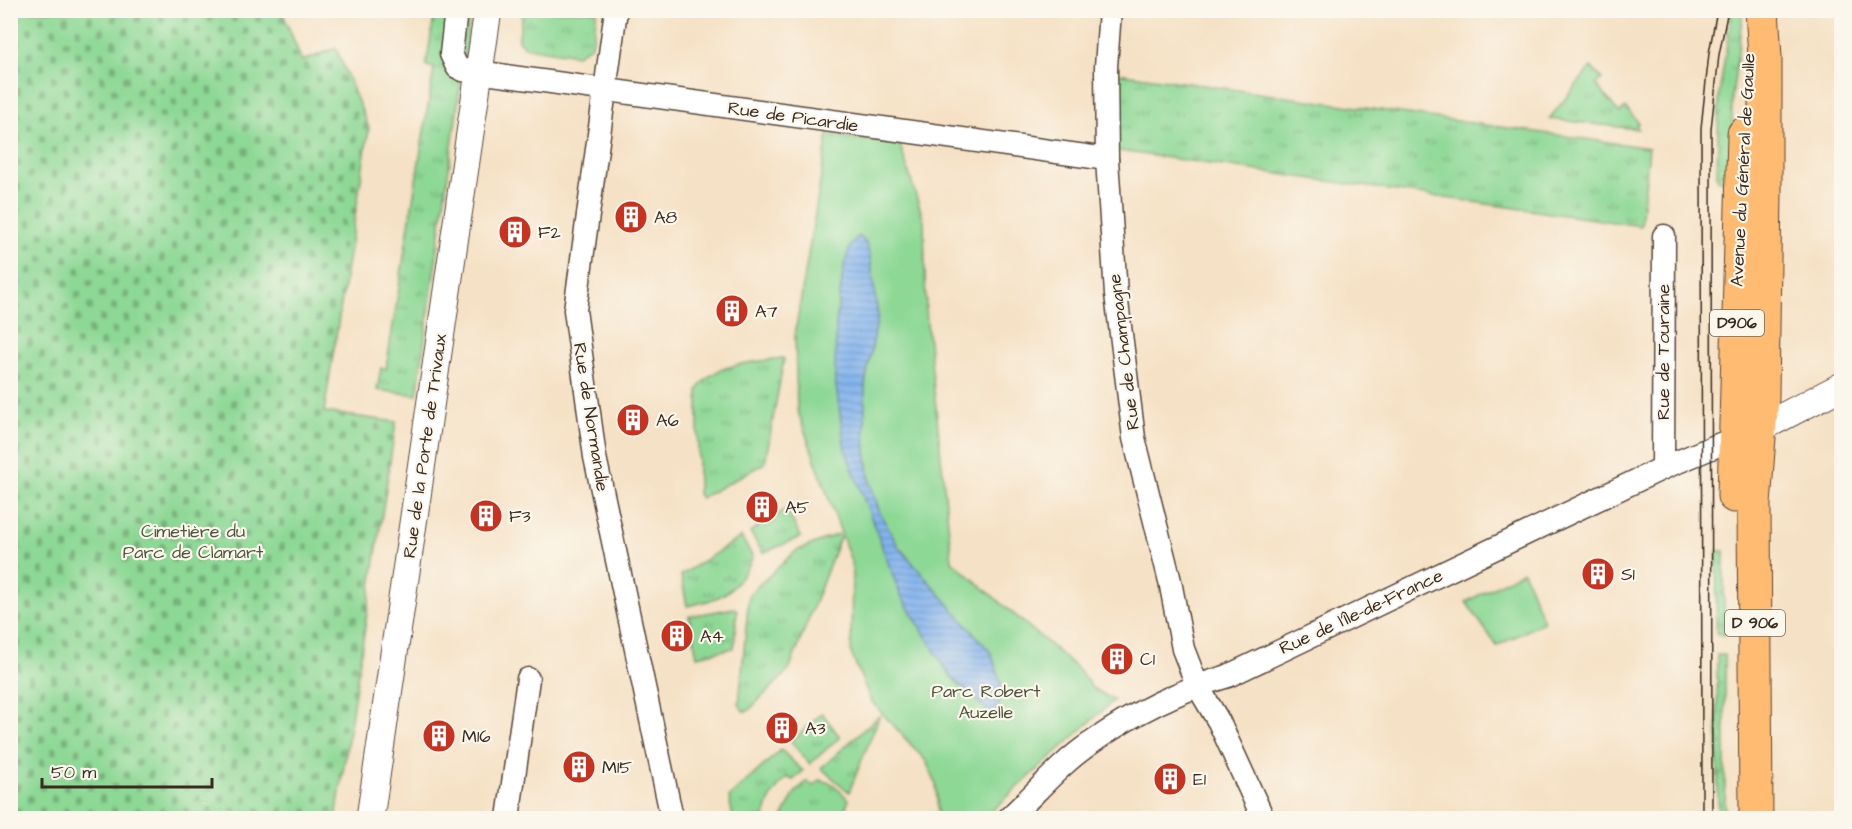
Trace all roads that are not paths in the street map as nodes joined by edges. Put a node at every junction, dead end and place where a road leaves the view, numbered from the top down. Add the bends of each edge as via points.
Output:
1 (456, 10) edge
2 (488, 10) edge
3 (616, 10) edge
4 (1110, 10) edge
5 (1753, 10) edge
6 (1762, 10) edge
7 (480, 74) junction
8 (605, 91) junction
9 (1107, 159) junction
10 (1664, 236) dead end
11 (1842, 386) edge
12 (1747, 433) junction
13 (1663, 468) junction
14 (528, 679) dead end
15 (1197, 685) junction
16 (370, 819) edge
17 (508, 819) edge
18 (672, 819) edge
19 (1009, 819) edge
20 (1263, 819) edge
21 (1734, 819) edge
22 (1756, 819) edge

1 - 7 street via 453,61 463,70
2 - 7 street, Rue de la Porte de Trivaux
3 - 8 street, Rue de Normandie
4 - 9 street, Rue de Champagne
5 - 12 main road, Avenue du Général de Gaulle / D906 via 1740,209
6 - 12 main road, Avenue du Général de Gaulle / D 906 via 1765,125
7 - 8 street, Rue de Picardie
7 - 16 street, Rue de la Porte de Trivaux
8 - 9 street, Rue de Picardie
8 - 18 street, Rue de Normandie via 575,310 595,457
9 - 15 street, Rue de Champagne via 1116,294 1134,438 1183,649
10 - 13 street, Rue de Touraine
11 - 12 street
12 - 13 street, Rue de l'Île-de-France
12 - 21 main road, Avenue du Général de Gaulle / D906
12 - 22 main road, Avenue du Général de Gaulle / D 906 via 1756,459
13 - 15 street, Rue de l'Île-de-France via 1228,676
14 - 17 street
15 - 19 street, Rue de l'Île-de-France via 1090,743
15 - 20 street, Rue de Champagne via 1219,722

